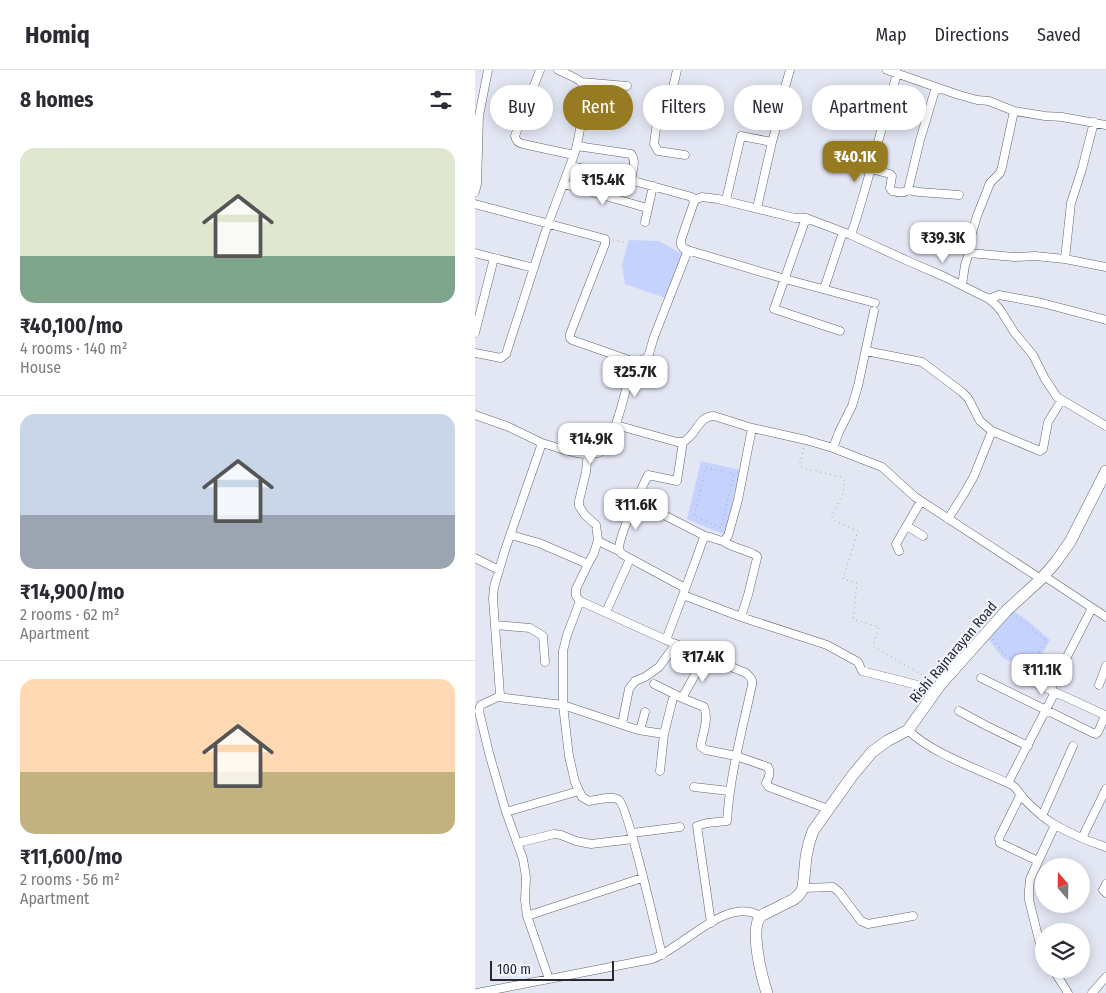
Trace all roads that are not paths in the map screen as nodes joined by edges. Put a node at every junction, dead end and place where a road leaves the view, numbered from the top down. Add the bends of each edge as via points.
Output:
1 (488, 70) edge
2 (540, 70) edge
3 (558, 70) edge
4 (677, 70) edge
5 (790, 70) edge
6 (887, 70) edge
7 (897, 74) junction
8 (909, 74) edge
9 (581, 82) junction
10 (616, 85) edge
11 (935, 87) junction
12 (1014, 111) junction
13 (1094, 122) junction
14 (1106, 125) edge
15 (772, 142) junction
16 (577, 146) junction
17 (685, 155) dead end
18 (574, 156) junction
19 (571, 166) junction
20 (871, 169) junction
21 (631, 180) junction
22 (564, 184) junction
23 (653, 186) junction
24 (909, 190) junction
25 (475, 192) edge
26 (959, 194) dead end
27 (694, 200) junction
28 (725, 200) junction
29 (475, 204) edge
30 (647, 208) junction
31 (757, 208) junction
32 (806, 218) junction
33 (645, 222) dead end
34 (548, 224) junction
35 (847, 234) junction
36 (689, 250) junction
37 (475, 253) edge
38 (969, 253) junction
39 (494, 258) junction
40 (1065, 258) junction
41 (1106, 267) edge
42 (534, 268) junction
43 (785, 279) junction
44 (962, 285) junction
45 (824, 290) junction
46 (989, 299) junction
47 (1106, 320) edge
48 (840, 331) dead end
49 (475, 332) edge
50 (866, 351) junction
51 (475, 353) edge
52 (632, 364) junction
53 (1061, 400) junction
54 (475, 415) edge
55 (616, 425) junction
56 (1106, 426) edge
57 (752, 428) junction
58 (992, 431) junction
59 (683, 442) junction
60 (542, 443) junction
61 (833, 448) junction
62 (589, 453) junction
63 (1106, 471) edge
64 (921, 501) junction
65 (635, 502) junction
66 (948, 519) junction
67 (907, 526) junction
68 (511, 535) junction
69 (705, 536) junction
70 (923, 536) dead end
71 (598, 541) junction
72 (723, 541) junction
73 (619, 551) junction
74 (899, 551) dead end
75 (475, 558) edge
76 (630, 559) junction
77 (588, 564) junction
78 (499, 570) junction
79 (1043, 577) junction
80 (684, 592) junction
81 (580, 601) junction
82 (1092, 608) junction
83 (606, 612) junction
84 (741, 617) junction
85 (1106, 617) edge
86 (495, 625) junction
87 (666, 640) junction
88 (676, 644) junction
89 (705, 657) junction
90 (545, 662) dead end
91 (1106, 666) edge
92 (981, 678) dead end
93 (1025, 679) dead end
94 (654, 684) dead end
95 (1099, 685) dead end
96 (938, 688) junction
97 (1053, 691) junction
98 (678, 696) junction
99 (498, 697) junction
100 (563, 705) junction
101 (1046, 710) junction
102 (645, 712) dead end
103 (959, 712) dead end
104 (622, 724) junction
105 (640, 730) junction
106 (908, 730) junction
107 (664, 734) junction
108 (1028, 746) junction
109 (1073, 746) dead end
110 (736, 756) junction
111 (660, 771) dead end
112 (1008, 783) junction
113 (694, 787) dead end
114 (1106, 789) edge
115 (579, 791) junction
116 (729, 791) junction
117 (1020, 796) junction
118 (828, 810) junction
119 (506, 812) junction
120 (1042, 816) junction
121 (1055, 825) junction
122 (680, 827) dead end
123 (633, 836) junction
124 (1082, 838) junction
125 (517, 843) junction
126 (1106, 847) edge
127 (1039, 858) edge
128 (1035, 860) edge
129 (1035, 868) edge
130 (643, 878) junction
131 (1106, 884) edge
132 (803, 888) junction
133 (1106, 893) edge
134 (527, 916) junction
135 (913, 916) dead end
136 (761, 917) junction
137 (711, 923) junction
138 (1035, 926) edge
139 (662, 955) junction
140 (1106, 977) edge
141 (1059, 978) edge
142 (549, 979) junction
143 (497, 991) edge
144 (477, 993) edge
145 (767, 993) edge
146 (1068, 993) edge
147 (1092, 993) edge

1 - 25 street via 479,116
2 - 18 street via 516,140
3 - 9 street
4 - 17 street via 668,109 658,114 654,144 658,151
5 - 15 street
6 - 7 street
7 - 8 street
7 - 20 street
8 - 11 street
9 - 10 street
9 - 16 street via 584,97
11 - 12 street
11 - 24 street
12 - 13 street
12 - 38 street via 1002,167 990,183 977,216
13 - 14 street
13 - 40 street via 1071,203
15 - 28 street via 741,136
15 - 31 street
16 - 18 street
16 - 21 street via 631,154 634,162
18 - 19 street
19 - 21 street
19 - 22 street
20 - 24 street via 892,176 891,190
20 - 35 street via 861,204
21 - 23 street
22 - 30 street
22 - 34 street
23 - 27 street
23 - 30 street
24 - 26 street
27 - 28 street via 702,197
27 - 36 street via 681,240 684,249
28 - 31 street
29 - 34 street
30 - 33 street
31 - 32 street
32 - 35 street
32 - 43 street
34 - 42 street
34 - 52 street via 605,239 570,338 629,360
35 - 44 street
35 - 45 street
36 - 43 street
36 - 52 street via 648,357
37 - 39 street
38 - 40 street
38 - 44 street
39 - 42 street
39 - 49 street
40 - 41 street
42 - 51 street via 506,354 501,358
43 - 45 street
43 - 48 street via 770,308
44 - 46 street
45 - 50 street via 874,307
46 - 47 street via 999,295
46 - 53 street via 1033,355 1053,392
50 - 58 street via 922,362 962,392 980,421
50 - 61 street via 852,406
52 - 55 street
53 - 56 street
53 - 58 street via 1048,422 1040,451
54 - 60 street
55 - 59 street
55 - 62 street via 602,451
57 - 59 street via 708,416
57 - 61 street
57 - 72 street via 738,500 728,536
58 - 66 street via 974,476
59 - 65 street via 677,481 648,475
60 - 62 street
60 - 68 street
61 - 64 street via 882,467
62 - 71 street via 579,506 596,525
63 - 79 main road, Rishi Rajnarayan Road via 1070,542
64 - 66 street
64 - 67 street
65 - 69 street via 644,503
65 - 73 street
66 - 79 street
67 - 70 street
67 - 74 street via 896,544
68 - 77 street
68 - 78 street
69 - 72 street
69 - 80 street
71 - 73 street
71 - 77 street
72 - 84 street via 757,556
73 - 76 street
75 - 78 street
76 - 80 street
76 - 83 street
77 - 81 street via 576,589
78 - 86 street via 493,598
79 - 82 street
79 - 96 main road, Rishi Rajnarayan Road via 1006,612
80 - 84 street
80 - 87 street
81 - 83 street
81 - 100 street via 563,651
82 - 85 street
82 - 97 street
83 - 87 street
84 - 96 street via 827,645 858,662 862,671
86 - 90 street via 530,628 543,636
86 - 99 street
87 - 88 street
88 - 89 street
88 - 104 street via 659,667 635,681 629,689
89 - 98 street
89 - 110 street via 745,673 753,681
91 - 95 street
92 - 101 street
93 - 97 street
94 - 98 street
96 - 106 main road, Rishi Rajnarayan Road
97 - 101 street
97 - 101 street via 1105,716 1095,734
98 - 107 street
98 - 110 street via 706,710 701,747
99 - 100 street
99 - 119 street via 481,705 479,710
100 - 104 street
100 - 115 street via 569,756
101 - 108 street
102 - 105 street
103 - 108 street
104 - 105 street
105 - 107 street
106 - 112 street via 947,755
106 - 118 main road, Rishi Rajnarayan Road via 872,752
107 - 111 street
108 - 112 street
109 - 120 street
110 - 116 street
110 - 118 street via 767,767 770,775 766,783 769,786
112 - 117 street
113 - 116 street
114 - 124 street
115 - 119 street
115 - 123 street via 589,801 609,798 622,802
116 - 137 street via 727,821 697,826
117 - 120 street
117 - 128 street via 999,840
118 - 132 main road, Rishi Rajnarayan Road via 813,831 809,843
119 - 125 street
120 - 121 street
121 - 124 street
121 - 127 street
122 - 123 street
123 - 125 street via 591,844 554,834
123 - 130 street
124 - 126 street
125 - 134 street via 525,868
129 - 138 street via 1030,879 1029,900
130 - 134 street
130 - 139 street
131 - 133 street via 1103,890
132 - 135 street via 833,886 867,924
132 - 136 main road via 796,898
134 - 142 street
136 - 137 street via 742,911
136 - 145 main road via 756,937
137 - 139 street
139 - 142 street
140 - 147 street
141 - 146 street
142 - 143 street
143 - 144 street

